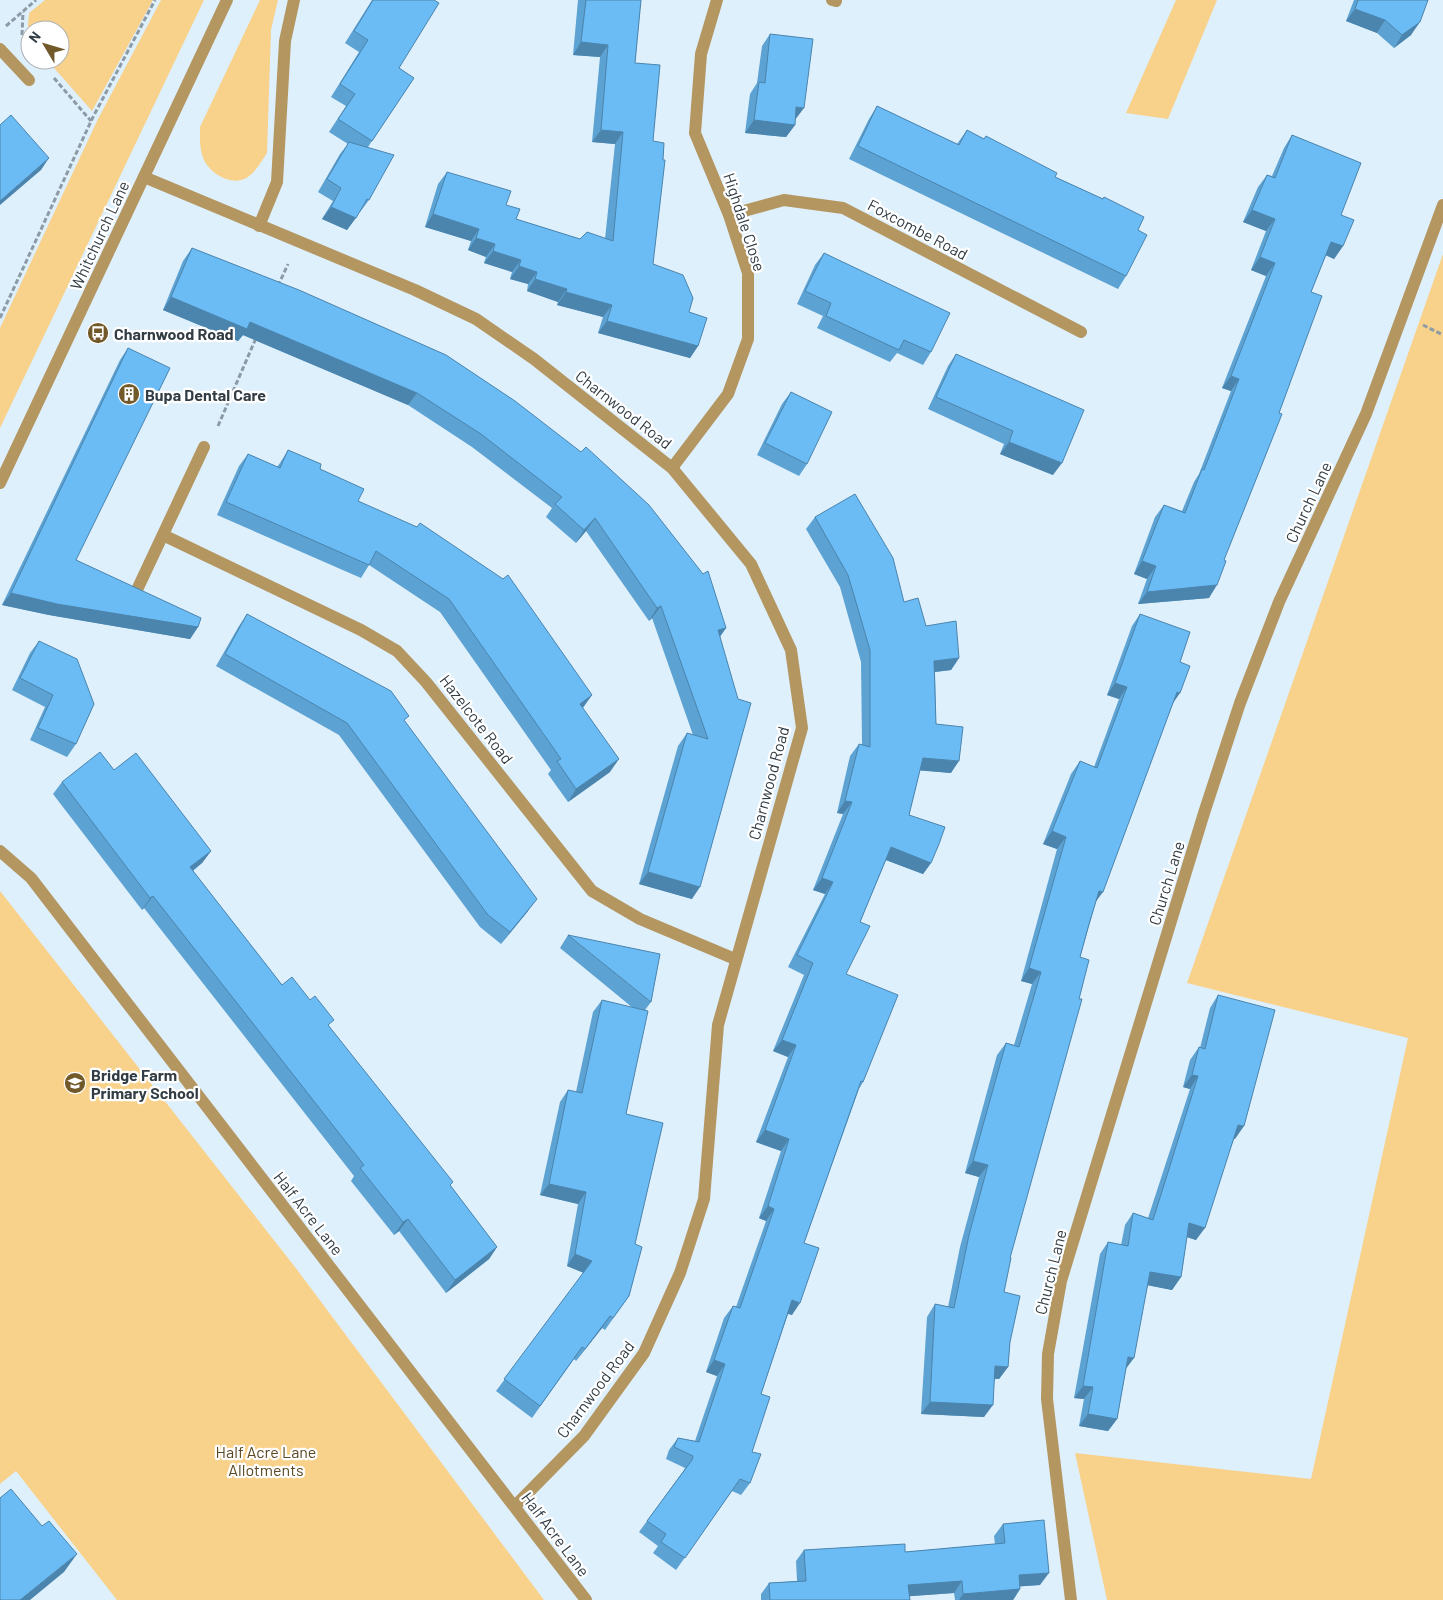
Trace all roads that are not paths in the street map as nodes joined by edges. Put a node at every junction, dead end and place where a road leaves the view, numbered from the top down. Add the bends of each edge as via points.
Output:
1 (227, 0) edge
2 (294, 0) edge
3 (716, 0) edge
4 (0, 49) edge
5 (29, 80) dead end
6 (144, 177) junction
7 (1443, 204) edge
8 (729, 216) junction
9 (259, 226) junction
10 (1081, 332) dead end
11 (204, 447) road end
12 (672, 468) junction
13 (0, 483) edge
14 (163, 535) junction
15 (136, 592) edge
16 (0, 852) edge
17 (735, 960) junction
18 (515, 1506) junction
19 (586, 1600) edge
20 (1071, 1600) edge

1 - 6 street, Whitchurch Lane
2 - 9 street via 285,41 277,182
3 - 8 street, Highdale Close via 701,54 695,133
4 - 5 street
6 - 9 street, Charnwood Road
6 - 13 street, Whitchurch Lane
7 - 20 street, Church Lane via 1366,414 1279,602 1240,703 1061,1281 1048,1354 1047,1399
8 - 10 street, Foxcombe Road via 784,200 843,208
8 - 12 street, Highdale Close via 748,273 748,339 728,394
9 - 12 street, Charnwood Road via 415,290 476,319 534,359
11 - 14 street
12 - 17 street, Charnwood Road via 751,564 791,650 802,728
14 - 15 street
14 - 17 street, Hazelcote Road via 361,630 397,651 426,682 592,891 640,919
16 - 18 street, Half Acre Lane via 31,878
17 - 18 street, Charnwood Road via 718,1025 704,1199 680,1274 644,1353 584,1436
18 - 19 street, Half Acre Lane

